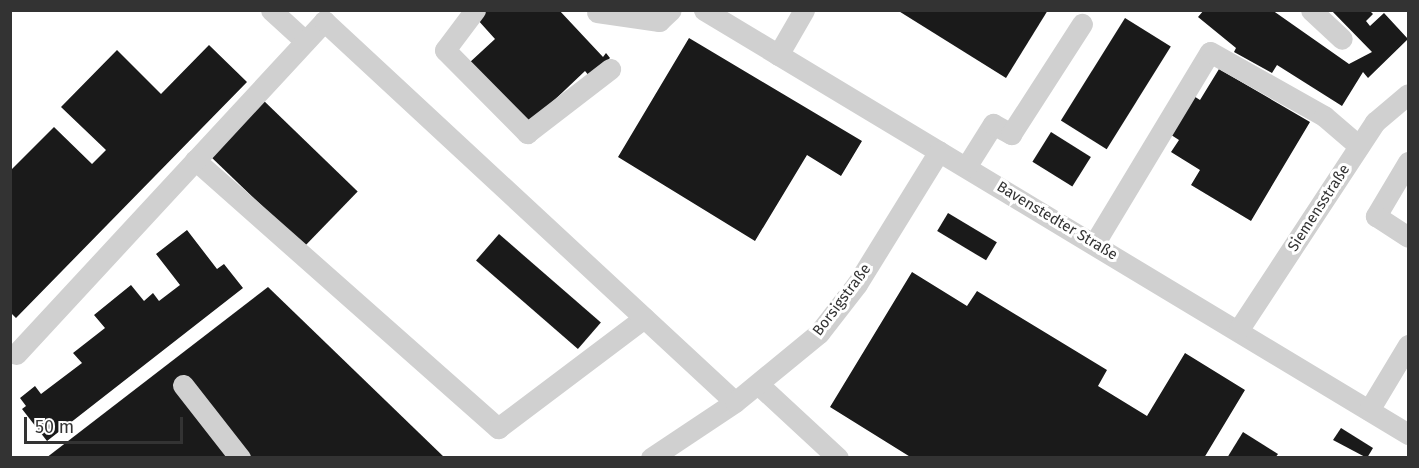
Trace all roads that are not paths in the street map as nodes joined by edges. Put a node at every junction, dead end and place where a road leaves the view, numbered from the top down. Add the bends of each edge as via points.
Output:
1 (271, 10) edge
2 (475, 10) edge
3 (671, 10) edge
4 (704, 10) edge
5 (804, 10) edge
6 (1311, 10) edge
7 (597, 12) dead end
8 (1082, 24) dead end
9 (1342, 39) dead end
10 (305, 41) junction
11 (778, 55) junction
12 (610, 69) dead end
13 (1408, 94) edge
14 (1359, 146) junction
15 (939, 152) junction
16 (195, 160) junction
17 (1408, 162) edge
18 (966, 167) junction
19 (1408, 237) edge
20 (1094, 244) junction
21 (644, 318) junction
22 (1239, 329) junction
23 (1408, 345) edge
24 (16, 354) dead end
25 (758, 384) junction
26 (183, 385) dead end
27 (735, 402) junction
28 (1369, 410) junction
29 (1408, 434) edge
30 (240, 458) edge
31 (651, 458) edge
32 (838, 458) edge

1 - 10 street
2 - 12 street via 445,50 527,133
3 - 7 street via 659,21
4 - 11 street, Bavenstedter Straße
5 - 11 street
6 - 9 street
8 - 18 street via 1011,134 993,124
10 - 16 street
10 - 21 street via 324,21
11 - 15 street, Bavenstedter Straße
13 - 14 street, Siemensstraße via 1375,122
14 - 20 street via 1324,116 1210,52
14 - 22 street, Siemensstraße
15 - 18 street, Bavenstedter Straße
15 - 25 street, Borsigstraße via 838,311 803,349
16 - 21 street via 498,428
16 - 24 street
17 - 19 street via 1376,216
18 - 20 street, Bavenstedter Straße
20 - 22 street, Bavenstedter Straße
21 - 27 street
22 - 28 street, Bavenstedter Straße
23 - 28 street
25 - 27 street, Borsigstraße
25 - 32 street
26 - 30 street
27 - 31 street, Borsigstraße
28 - 29 street, Bavenstedter Straße

